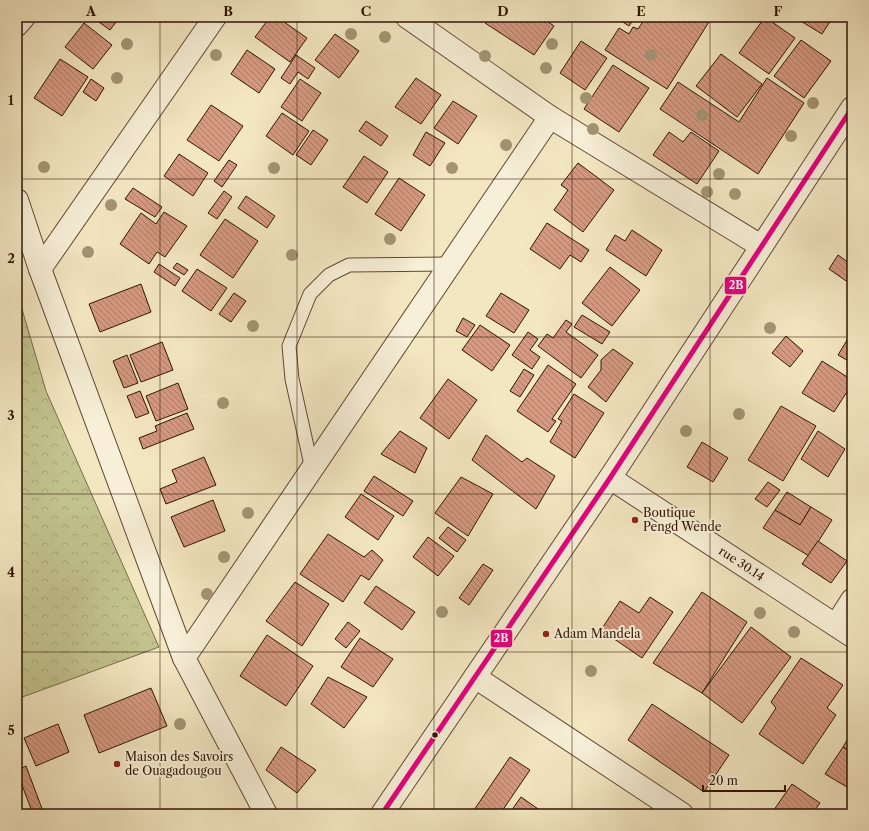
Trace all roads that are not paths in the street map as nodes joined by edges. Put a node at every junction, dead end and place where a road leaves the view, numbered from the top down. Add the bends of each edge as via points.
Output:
1 (24, 17) edge
2 (215, 17) edge
3 (407, 17) edge
4 (17, 25) edge
5 (852, 108) edge
6 (550, 117) junction
7 (17, 200) edge
8 (761, 246) junction
9 (450, 264) junction
10 (40, 269) junction
11 (312, 468) junction
12 (610, 478) junction
13 (852, 600) edge
14 (844, 630) edge
15 (184, 658) junction
16 (475, 677) junction
17 (266, 814) edge
18 (382, 814) edge
19 (682, 814) edge

1 - 4 street
2 - 10 street
3 - 6 street
5 - 8 street
6 - 8 street
6 - 9 street
7 - 10 street
8 - 12 street
9 - 11 street
9 - 11 lane via 349,265 329,275 310,294 289,346 292,379
10 - 15 street
11 - 15 street
12 - 14 street, rue 30.14
12 - 16 street
13 - 14 street
15 - 17 street
16 - 18 street
16 - 19 street

